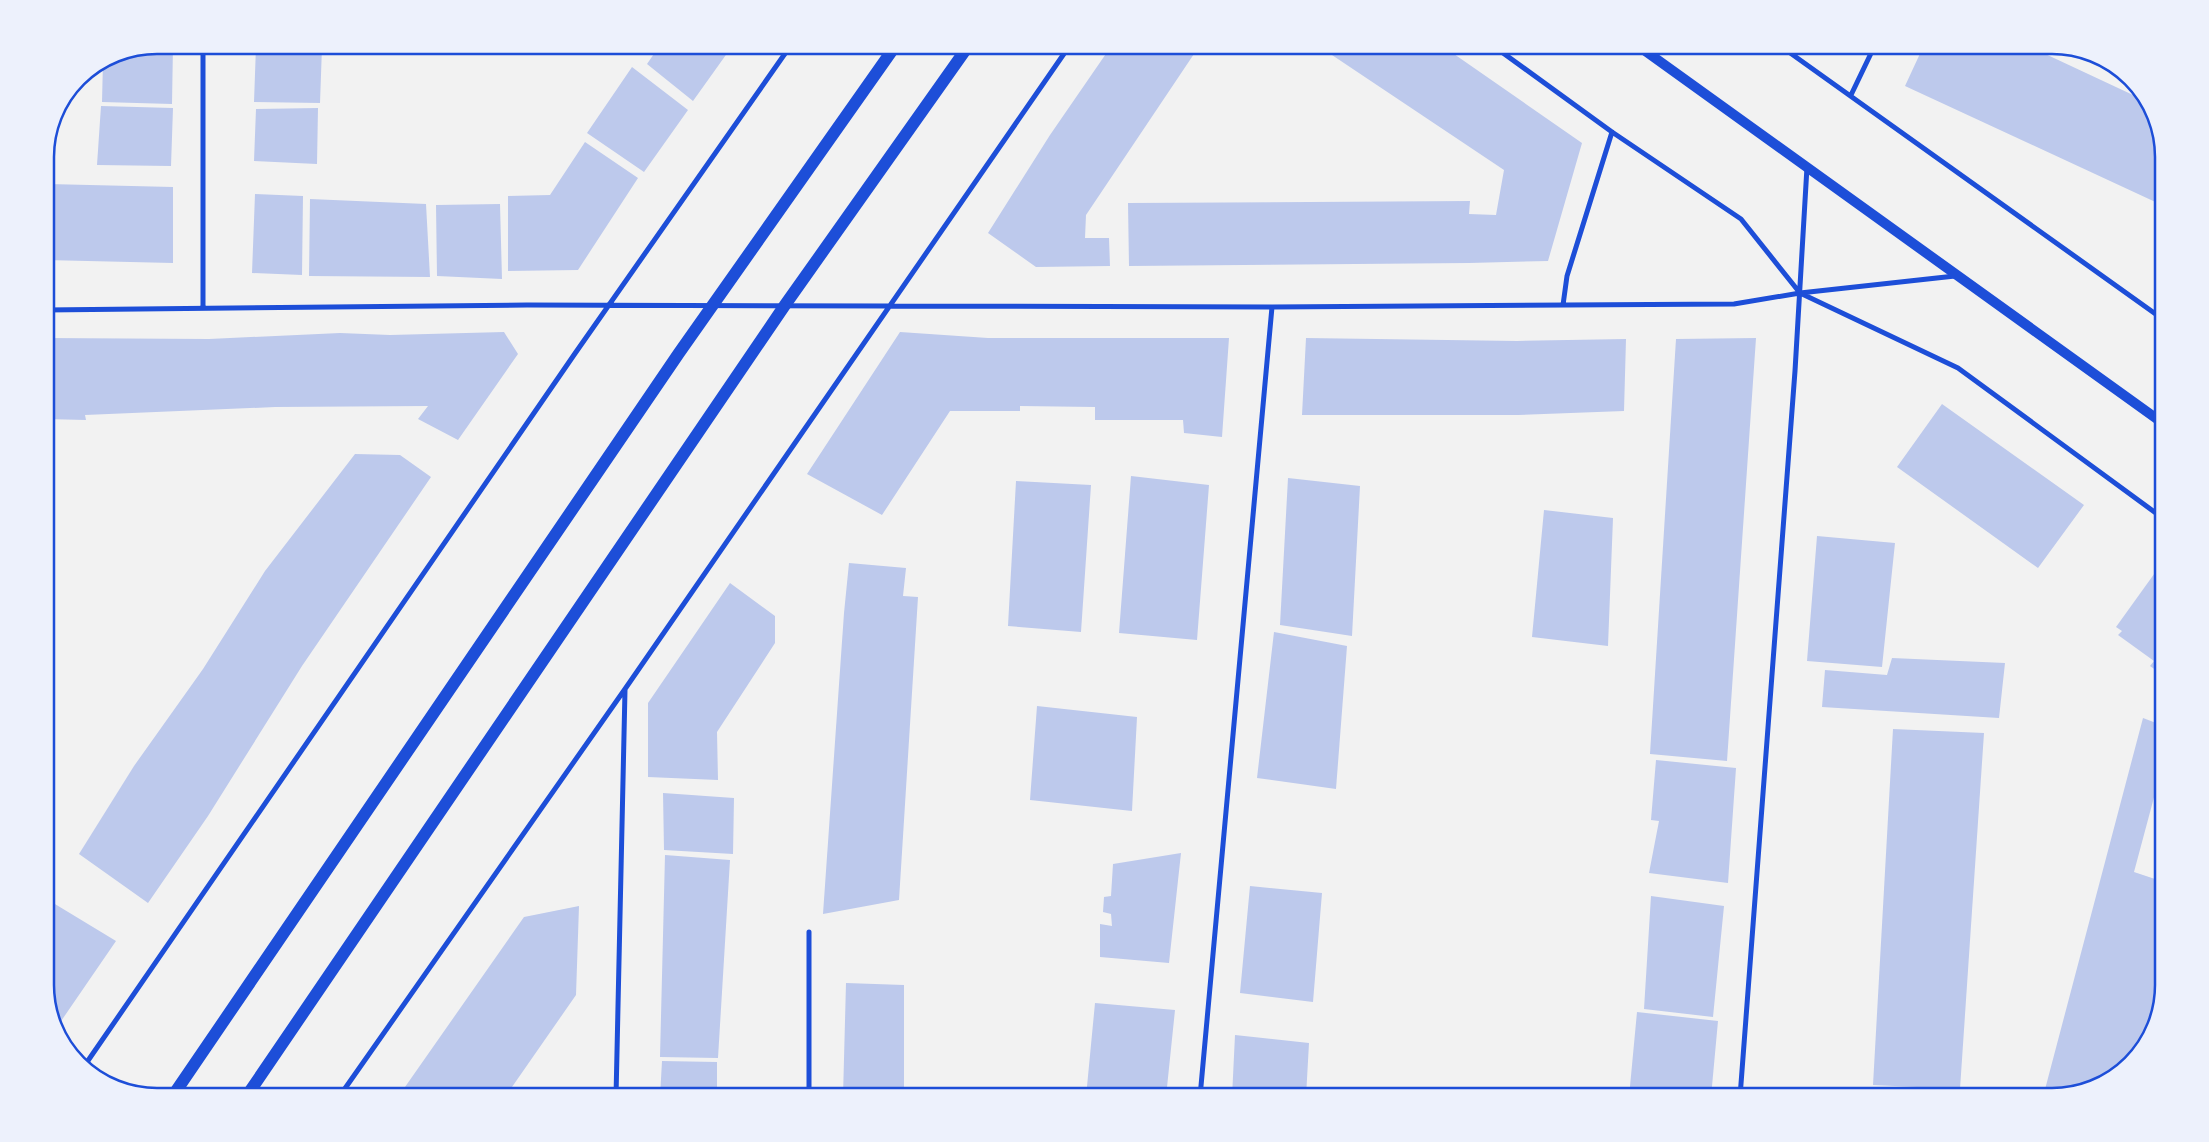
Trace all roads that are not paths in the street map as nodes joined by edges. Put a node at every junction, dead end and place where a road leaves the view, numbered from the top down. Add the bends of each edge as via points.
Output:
1 (203, 54) edge
2 (785, 54) edge
3 (890, 54) edge
4 (963, 54) edge
5 (1064, 54) edge
6 (1504, 54) edge
7 (1650, 54) edge
8 (1792, 54) edge
9 (1871, 54) edge
10 (1852, 96) junction
11 (1612, 132) junction
12 (1807, 167) junction
13 (1958, 276) junction
14 (1800, 293) junction
15 (714, 305) junction
16 (786, 305) junction
17 (1564, 305) junction
18 (609, 306) junction
19 (889, 307) junction
20 (1272, 307) junction
21 (203, 308) junction
22 (54, 310) edge
23 (2155, 314) edge
24 (2155, 418) edge
25 (2155, 513) edge
26 (625, 689) junction
27 (809, 932) dead end
28 (88, 1062) edge
29 (178, 1088) edge
30 (252, 1088) edge
31 (345, 1088) edge
32 (616, 1088) edge
33 (809, 1088) edge
34 (1201, 1088) edge
35 (1741, 1088) edge

1 - 21 street
2 - 18 street
3 - 15 main road
4 - 16 main road
5 - 19 street
6 - 11 street
7 - 12 main road
8 - 10 street
9 - 10 street
10 - 23 street
11 - 14 street via 1741,219
11 - 17 street via 1568,276
12 - 13 main road
12 - 14 street
13 - 14 street
13 - 24 main road
14 - 17 street via 1734,304
14 - 25 street via 1958,368
14 - 35 street
15 - 16 street
15 - 18 street
15 - 29 main road
16 - 19 street
16 - 30 main road
17 - 20 street
18 - 21 street
18 - 28 street
19 - 20 street
19 - 26 street
20 - 34 street
21 - 22 street
26 - 31 street
26 - 32 street
27 - 33 street

